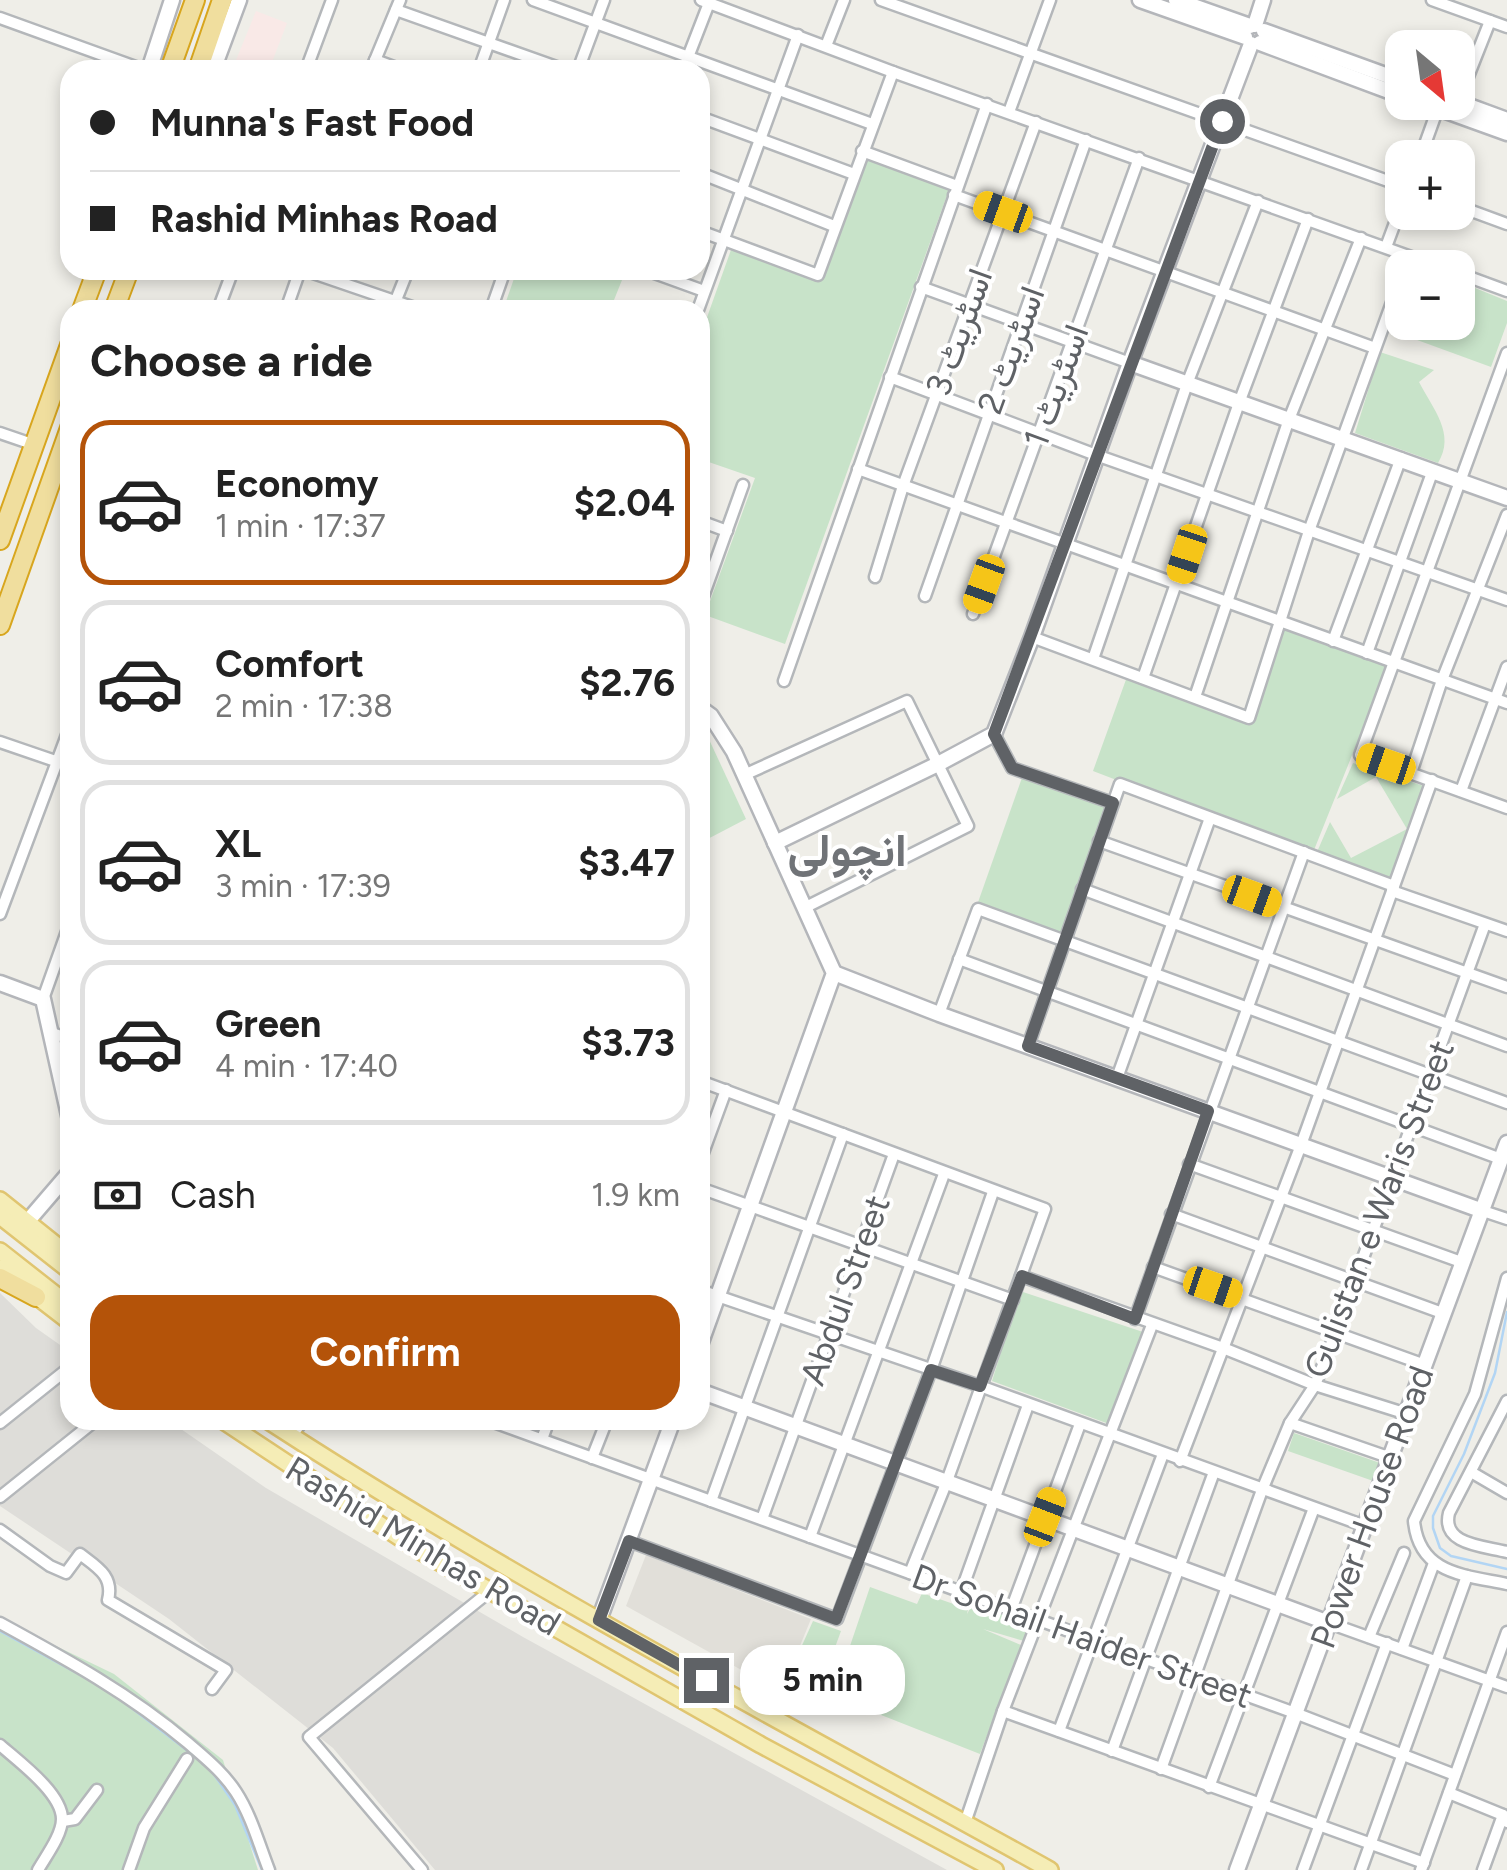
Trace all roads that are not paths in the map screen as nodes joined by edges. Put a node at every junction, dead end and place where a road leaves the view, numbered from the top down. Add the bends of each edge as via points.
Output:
1 (172, 0) edge
2 (195, 0) edge
3 (222, 0) edge
4 (240, 0) edge
5 (332, 0) edge
6 (504, 0) edge
7 (533, 0) edge
8 (604, 0) edge
9 (844, 0) edge
10 (882, 0) edge
11 (1050, 0) edge
12 (1140, 0) edge
13 (1176, 0) edge
14 (1263, 0) edge
15 (1432, 0) edge
16 (705, 2) edge
17 (398, 5) edge
18 (0, 18) edge
19 (1490, 21) junction
20 (595, 23) junction
21 (1507, 26) edge
22 (1254, 34) junction
23 (798, 36) junction
24 (489, 42) junction
25 (826, 46) junction
26 (1030, 52) junction
27 (1475, 55) edge
28 (688, 56) junction
29 (118, 60) edge
30 (150, 60) edge
31 (174, 60) edge
32 (201, 60) edge
33 (218, 60) edge
34 (310, 60) edge
35 (375, 60) edge
36 (483, 60) edge
37 (538, 60) edge
38 (582, 60) edge
39 (686, 60) edge
40 (699, 60) edge
41 (710, 64) edge
42 (893, 72) junction
43 (1385, 76) edge
44 (779, 89) junction
45 (1385, 89) edge
46 (987, 104) junction
47 (1008, 112) junction
48 (1475, 112) edge
49 (1475, 117) edge
50 (1507, 120) edge
51 (710, 121) edge
52 (1222, 121) junction
53 (1036, 122) junction
54 (872, 124) junction
55 (1507, 133) edge
56 (761, 139) junction
57 (1086, 140) junction
58 (862, 151) junction
59 (1139, 158) junction
60 (854, 174) junction
61 (710, 176) edge
62 (1198, 180) junction
63 (1385, 180) edge
64 (741, 187) junction
65 (955, 190) junction
66 (1258, 201) junction
67 (1003, 212) junction
68 (1475, 212) edge
69 (1308, 219) junction
70 (1507, 224) edge
71 (834, 226) junction
72 (1392, 230) edge
73 (1053, 232) junction
74 (710, 235) edge
75 (1361, 238) junction
76 (723, 240) junction
77 (1386, 247) junction
78 (1390, 250) edge
79 (1105, 252) junction
80 (1164, 270) junction
81 (710, 275) edge
82 (1475, 279) edge
83 (328, 280) edge
84 (674, 280) edge
85 (708, 280) edge
86 (922, 288) junction
87 (704, 291) junction
88 (1507, 291) edge
89 (1222, 292) junction
90 (379, 300) edge
91 (701, 300) edge
92 (969, 304) junction
93 (1274, 312) junction
94 (1385, 321) edge
95 (1020, 322) junction
96 (1324, 329) junction
97 (1074, 341) junction
98 (1375, 348) junction
99 (1507, 354) edge
100 (1130, 362) junction
101 (60, 374) edge
102 (890, 377) junction
103 (1187, 384) junction
104 (1494, 389) junction
105 (936, 393) junction
106 (1507, 394) edge
107 (1239, 403) junction
108 (989, 412) junction
109 (1288, 422) junction
110 (1040, 432) junction
111 (0, 433) edge
112 (1341, 440) junction
113 (36, 445) junction
114 (1096, 454) junction
115 (1400, 458) junction
116 (858, 469) junction
117 (1432, 470) junction
118 (1156, 476) junction
119 (60, 479) edge
120 (1462, 480) junction
121 (743, 485) dead end
122 (903, 486) junction
123 (1207, 494) junction
124 (1507, 498) edge
125 (956, 505) junction
126 (1257, 512) junction
127 (1507, 515) edge
128 (1006, 524) junction
129 (710, 525) edge
130 (727, 531) junction
131 (1310, 531) junction
132 (0, 540) edge
133 (1065, 544) junction
134 (1364, 551) junction
135 (1400, 562) junction
136 (710, 566) edge
137 (1126, 566) junction
138 (1428, 572) junction
139 (20, 574) junction
140 (875, 577) dead end
141 (1178, 585) junction
142 (1478, 590) junction
143 (925, 596) dead end
144 (1507, 600) edge
145 (1227, 602) junction
146 (0, 608) edge
147 (973, 614) dead end
148 (1279, 621) junction
149 (0, 625) edge
150 (1032, 636) junction
151 (1332, 640) junction
152 (1367, 653) junction
153 (1093, 660) junction
154 (1394, 662) junction
155 (1507, 667) edge
156 (1143, 678) junction
157 (784, 680) dead end
158 (1442, 680) junction
159 (1195, 697) junction
160 (1501, 701) edge
161 (710, 718) edge
162 (994, 734) junction
163 (0, 742) edge
164 (60, 763) edge
165 (938, 764) junction
166 (1411, 772) junction
167 (60, 773) edge
168 (744, 775) junction
169 (1432, 780) junction
170 (1461, 791) junction
171 (1113, 803) junction
172 (1507, 808) edge
173 (1210, 818) junction
174 (1099, 842) junction
175 (775, 843) junction
176 (1304, 852) junction
177 (1190, 874) junction
178 (1393, 889) junction
179 (1082, 890) junction
180 (804, 908) junction
181 (1284, 908) junction
182 (0, 914) edge
183 (1172, 922) junction
184 (1485, 924) junction
185 (1507, 932) edge
186 (1064, 940) junction
187 (1375, 940) junction
188 (60, 952) edge
189 (1265, 958) junction
190 (959, 959) junction
191 (834, 973) junction
192 (1154, 973) junction
193 (1466, 973) junction
194 (0, 983) edge
195 (1507, 987) edge
196 (1357, 990) junction
197 (1046, 992) junction
198 (44, 999) junction
199 (1246, 1009) junction
200 (939, 1014) junction
201 (1136, 1024) junction
202 (1449, 1024) junction
203 (52, 1032) junction
204 (60, 1035) edge
205 (1338, 1042) junction
206 (1028, 1046) junction
207 (1507, 1046) edge
208 (1228, 1058) junction
209 (60, 1071) edge
210 (1429, 1074) junction
211 (1117, 1078) junction
212 (710, 1084) edge
213 (726, 1090) junction
214 (1321, 1090) junction
215 (1507, 1102) edge
216 (784, 1110) junction
217 (1208, 1111) junction
218 (1411, 1124) junction
219 (710, 1134) edge
220 (844, 1134) junction
221 (1507, 1143) edge
222 (1301, 1144) junction
223 (894, 1154) junction
224 (1502, 1158) junction
225 (1189, 1164) junction
226 (944, 1174) junction
227 (1390, 1177) junction
228 (60, 1186) edge
229 (710, 1192) edge
230 (993, 1192) junction
231 (1281, 1198) junction
232 (0, 1200) edge
233 (748, 1207) junction
234 (1483, 1210) junction
235 (1170, 1214) junction
236 (0, 1216) edge
237 (1507, 1219) edge
238 (810, 1227) junction
239 (28, 1230) junction
240 (1372, 1230) junction
241 (861, 1246) junction
242 (1262, 1248) junction
243 (60, 1250) edge
244 (3, 1259) edge
245 (60, 1261) edge
246 (1464, 1263) junction
247 (909, 1264) junction
248 (1153, 1267) junction
249 (1022, 1276) junction
250 (0, 1278) edge
251 (1507, 1278) edge
252 (1354, 1281) junction
253 (961, 1282) junction
254 (710, 1293) edge
255 (718, 1296) junction
256 (1242, 1297) junction
257 (36, 1298) junction
258 (60, 1299) edge
259 (1013, 1300) junction
260 (1445, 1314) junction
261 (60, 1315) edge
262 (776, 1316) junction
263 (710, 1318) edge
264 (1135, 1319) junction
265 (1152, 1325) junction
266 (1336, 1332) junction
267 (830, 1335) junction
268 (1223, 1348) junction
269 (880, 1352) junction
270 (1425, 1365) junction
271 (931, 1370) junction
272 (60, 1375) edge
273 (1315, 1385) junction
274 (980, 1386) junction
275 (710, 1395) edge
276 (1507, 1401) edge
277 (1028, 1405) junction
278 (744, 1408) junction
279 (1408, 1414) junction
280 (0, 1422) edge
281 (1290, 1423) junction
282 (1080, 1424) junction
283 (796, 1426) junction
284 (84, 1430) edge
285 (237, 1430) edge
286 (283, 1430) edge
287 (296, 1430) edge
288 (518, 1430) edge
289 (545, 1430) edge
290 (603, 1430) edge
291 (669, 1430) edge
292 (1493, 1432) junction
293 (1108, 1435) junction
294 (292, 1436) junction
295 (542, 1439) junction
296 (1507, 1439) edge
297 (844, 1444) junction
298 (1163, 1454) junction
299 (592, 1458) junction
300 (1391, 1458) junction
301 (1180, 1460) junction
302 (896, 1463) junction
303 (1214, 1472) junction
304 (1471, 1472) junction
305 (652, 1479) junction
306 (947, 1482) junction
307 (1262, 1490) junction
308 (1507, 1492) edge
309 (0, 1497) edge
310 (995, 1499) junction
311 (711, 1501) junction
312 (1314, 1508) junction
313 (1045, 1517) junction
314 (762, 1519) junction
315 (1365, 1526) junction
316 (1072, 1527) junction
317 (0, 1530) edge
318 (810, 1537) junction
319 (629, 1541) junction
320 (1128, 1548) junction
321 (1507, 1552) edge
322 (1404, 1553) dead end
323 (859, 1555) junction
324 (1434, 1563) junction
325 (1178, 1566) junction
326 (910, 1573) junction
327 (1468, 1576) junction
328 (1228, 1584) junction
329 (1507, 1584) edge
330 (490, 1591) junction
331 (960, 1592) junction
332 (1276, 1603) junction
333 (1010, 1610) junction
334 (599, 1620) junction
335 (1037, 1620) junction
336 (1329, 1623) junction
337 (0, 1624) edge
338 (1507, 1632) edge
339 (1369, 1637) junction
340 (1094, 1640) junction
341 (1387, 1643) junction
342 (1402, 1649) junction
343 (1145, 1659) junction
344 (1436, 1664) junction
345 (1193, 1676) junction
346 (1489, 1680) junction
347 (1507, 1687) edge
348 (212, 1689) dead end
349 (1243, 1694) junction
350 (1003, 1710) junction
351 (1295, 1713) junction
352 (1059, 1732) junction
353 (1350, 1736) junction
354 (0, 1745) edge
355 (1112, 1751) junction
356 (1404, 1756) junction
357 (187, 1759) dead end
358 (1161, 1769) junction
359 (1455, 1775) junction
360 (1210, 1787) junction
361 (97, 1790) dead end
362 (1448, 1793) junction
363 (1261, 1806) junction
364 (1505, 1819) edge
365 (63, 1822) junction
366 (965, 1823) junction
367 (1318, 1828) junction
368 (1370, 1844) junction
369 (1422, 1866) edge
370 (38, 1870) edge
371 (129, 1870) edge
372 (269, 1870) edge
373 (422, 1870) edge
374 (995, 1870) edge
375 (1050, 1870) edge
376 (1236, 1870) edge
377 (1303, 1870) edge
378 (1360, 1870) edge
379 (1483, 1870) edge

1 - 30 street
2 - 31 highway
3 - 32 highway
4 - 33 street
5 - 34 street
6 - 24 street
7 - 20 street
8 - 20 street
9 - 25 street
10 - 26 street
11 - 26 street
12 - 22 street
13 - 22 street
14 - 22 street
15 - 19 street
16 - 23 street
16 - 28 street
17 - 24 street
17 - 35 street
18 - 29 street
19 - 21 street
19 - 27 street
20 - 28 street
20 - 38 street
22 - 43 street
22 - 45 street
22 - 52 street
23 - 25 street
23 - 44 street
24 - 36 street
24 - 37 street
25 - 42 street
26 - 47 street
26 - 52 street
28 - 39 street
28 - 40 street
41 - 44 street
42 - 46 street
42 - 54 street
44 - 54 street
44 - 56 street
46 - 47 street
46 - 65 street
47 - 53 street
48 - 50 street
49 - 55 street
51 - 56 street
52 - 62 street
52 - 63 street
53 - 57 street
53 - 67 street, اسٹریٹ 3
54 - 58 street
56 - 60 street
56 - 64 street
57 - 59 street
57 - 73 street, اسٹریٹ 2
58 - 60 street
58 - 65 street
59 - 62 street
59 - 79 street, اسٹریٹ 1
60 - 71 street
61 - 64 street
62 - 66 street
62 - 80 street
64 - 71 street
64 - 76 street
65 - 67 street
65 - 86 street
66 - 69 street
66 - 89 street
67 - 73 street
67 - 92 street, اسٹریٹ 3
68 - 70 street
69 - 75 street
69 - 93 street
71 - 76 street via 818,275
72 - 77 street
73 - 79 street
73 - 95 street, اسٹریٹ 2
74 - 76 street
75 - 77 street
75 - 96 street
76 - 81 street
77 - 78 street
79 - 80 street
79 - 97 street, اسٹریٹ 1
80 - 89 street
80 - 100 street
82 - 88 street
83 - 90 street
84 - 87 street
85 - 87 street
86 - 92 street
86 - 102 street
87 - 91 street
89 - 93 street
89 - 103 street
92 - 95 street
92 - 105 street, اسٹریٹ 3
93 - 96 street
93 - 107 street
94 - 98 street
95 - 97 street
95 - 108 street, اسٹریٹ 2
96 - 98 street
96 - 109 street
97 - 100 street
97 - 110 street, اسٹریٹ 1
98 - 112 street
99 - 104 street
100 - 103 street
100 - 114 street
101 - 113 highway
102 - 105 street
102 - 116 street
103 - 107 street
103 - 118 street
104 - 106 street
104 - 120 street
105 - 108 street
105 - 122 street, اسٹریٹ 3
107 - 109 street
107 - 123 street
108 - 110 street
108 - 125 street, اسٹریٹ 2
109 - 112 street
109 - 126 street
110 - 114 street
110 - 128 street, اسٹریٹ 1
111 - 113 street
112 - 115 street
112 - 131 street
113 - 132 highway
114 - 118 street
114 - 133 street
115 - 117 street
115 - 134 street
116 - 122 street
116 - 157 street
117 - 120 street
117 - 135 street
118 - 123 street
118 - 137 street
119 - 139 highway
120 - 124 street
120 - 138 street
121 - 130 street
122 - 125 street
122 - 140 street, اسٹریٹ 3
123 - 126 street
123 - 141 street
125 - 128 street
125 - 143 street, اسٹریٹ 2
126 - 131 street
126 - 145 street
127 - 142 street
128 - 133 street
128 - 147 street, اسٹریٹ 1
129 - 130 street
130 - 136 street
131 - 134 street
131 - 148 street
133 - 137 street
133 - 150 street
134 - 135 street
134 - 151 street
135 - 138 street
135 - 152 street
137 - 141 street
137 - 153 street
138 - 142 street
138 - 154 street
139 - 146 highway
139 - 149 highway
141 - 145 street
141 - 156 street
142 - 144 street
142 - 158 street
145 - 148 street
145 - 159 street
148 - 151 street
148 - 159 street via 1249,718
150 - 153 street
150 - 162 street
151 - 152 street
152 - 154 street
153 - 156 street
154 - 158 street
154 - 166 street via 1360,755
155 - 160 street
156 - 159 street
158 - 160 street
158 - 166 street
160 - 170 street
161 - 168 street
162 - 165 street
162 - 171 street via 1012,768
163 - 164 street
165 - 168 street via 907,701
165 - 175 street
165 - 180 street via 968,826
166 - 169 street
167 - 182 street
168 - 175 street
169 - 170 street
169 - 178 street
170 - 172 street
171 - 173 street via 1120,784
171 - 174 street
173 - 176 street
173 - 177 street
174 - 177 street
174 - 179 street
175 - 180 street
176 - 178 street
176 - 181 street
177 - 181 street
177 - 183 street
178 - 184 street
178 - 187 street
179 - 183 street
179 - 186 street
180 - 191 street
181 - 187 street
181 - 189 street
183 - 189 street
183 - 192 street
184 - 185 street
184 - 193 street, Gulistan e Waris Street
186 - 190 street via 978,908
186 - 192 street
186 - 197 street
187 - 193 street
187 - 196 street
188 - 198 street
189 - 196 street
189 - 199 street
190 - 197 street
190 - 200 street
191 - 200 street
191 - 216 street
192 - 199 street
192 - 201 street
193 - 195 street
193 - 202 street, Gulistan e Waris Street
194 - 198 street
196 - 202 street
196 - 205 street
197 - 201 street
197 - 206 street
198 - 203 street
199 - 205 street
199 - 208 street
200 - 206 street
201 - 208 street
201 - 211 street
202 - 207 street
202 - 210 street, Gulistan e Waris Street
203 - 204 street
203 - 209 street
205 - 210 street
205 - 214 street
206 - 211 street
208 - 214 street
208 - 217 street
210 - 215 street
210 - 218 street, Gulistan e Waris Street
211 - 217 street
212 - 213 street
213 - 216 street
213 - 219 street
214 - 218 street
214 - 222 street
216 - 220 street
216 - 233 street
217 - 222 street
217 - 225 street
218 - 224 street
218 - 227 street, Gulistan e Waris Street
220 - 223 street
220 - 238 street
221 - 224 street, Power House Road
222 - 227 street
222 - 231 street
223 - 226 street
223 - 241 street, Abdul Street
224 - 234 street, Power House Road
225 - 231 street
225 - 235 street
226 - 230 street
226 - 247 street
227 - 234 street
227 - 240 street, Gulistan e Waris Street
228 - 239 street
229 - 233 street
230 - 249 street via 1045,1210
230 - 253 street
231 - 240 street
231 - 242 street
232 - 239 main road
233 - 238 street
233 - 255 street
234 - 237 street
234 - 246 street, Power House Road
235 - 242 street
235 - 248 street
236 - 239 main road
238 - 241 street
238 - 262 street
239 - 243 main road
239 - 245 main road
240 - 246 street
240 - 252 street, Gulistan e Waris Street
241 - 247 street
241 - 267 street, Abdul Street
242 - 252 street
242 - 256 street
244 - 257 main road
244 - 258 main road
246 - 260 street, Power House Road
247 - 253 street
247 - 269 street
248 - 256 street
248 - 264 street
249 - 259 street
249 - 264 street
250 - 257 highway
251 - 324 street via 1475,1394 1414,1522 1422,1551
252 - 260 street
252 - 266 street, Gulistan e Waris Street
253 - 259 street
253 - 271 street
254 - 255 street
255 - 262 street
255 - 263 street
256 - 266 street
256 - 268 street
257 - 261 main road
259 - 274 street
260 - 270 street, Power House Road
262 - 267 street
262 - 278 street
264 - 265 street
265 - 268 street
265 - 293 street
266 - 270 street
266 - 273 street, Gulistan e Waris Street
267 - 269 street
267 - 283 street, Abdul Street
268 - 273 street
268 - 301 street
269 - 271 street
269 - 297 street
270 - 279 street, Power House Road
271 - 274 street
271 - 302 street
272 - 280 street
273 - 279 street
273 - 281 street, Gulistan e Waris Street
274 - 277 street
274 - 306 street
275 - 278 street
276 - 292 street
277 - 282 street
277 - 310 street
278 - 283 street
278 - 311 street
279 - 300 street, Power House Road
281 - 300 street
281 - 307 street, Gulistan e Waris Street
282 - 293 street
282 - 313 street
283 - 297 street
283 - 314 street, Abdul Street
284 - 309 street
285 - 330 main road, Rashid Minhas Road
286 - 294 main road, Rashid Minhas Road
287 - 294 street
288 - 295 street, Dr Sohail Haider Street
289 - 295 street
290 - 299 street
291 - 305 street
292 - 296 street
292 - 304 street
293 - 298 street
293 - 316 street
294 - 334 main road, Rashid Minhas Road
295 - 299 street, Dr Sohail Haider Street
297 - 302 street
297 - 318 street
298 - 301 street
298 - 320 street
299 - 305 street, Dr Sohail Haider Street
300 - 315 street, Power House Road
301 - 303 street
302 - 306 street
302 - 323 street
303 - 307 street
303 - 325 street
304 - 308 street
304 - 321 street via 1449,1513 1448,1531
305 - 311 street, Dr Sohail Haider Street
305 - 319 street
306 - 310 street
306 - 326 street
307 - 312 street
307 - 328 street, Gulistan e Waris Street
310 - 313 street
310 - 331 street
311 - 314 street, Dr Sohail Haider Street
312 - 315 street
312 - 332 street
313 - 316 street
313 - 333 street
314 - 318 street, Dr Sohail Haider Street
315 - 336 street, Power House Road
316 - 320 street
316 - 335 street
317 - 348 street via 66,1573 80,1554 109,1582 108,1600 226,1670
318 - 323 street, Dr Sohail Haider Street
319 - 323 street via 836,1619
319 - 334 street
320 - 325 street
320 - 340 street
322 - 339 street
323 - 326 street, Dr Sohail Haider Street
324 - 327 street
324 - 342 street
325 - 328 street
325 - 343 street
326 - 331 street, Dr Sohail Haider Street
327 - 329 street
327 - 344 street
328 - 332 street
328 - 345 street, Gulistan e Waris Street
330 - 373 street via 309,1736
330 - 374 main road, Rashid Minhas Road
331 - 333 street, Dr Sohail Haider Street
332 - 336 street
332 - 349 street
333 - 335 street, Dr Sohail Haider Street
334 - 366 main road, Rashid Minhas Road
335 - 340 street, Dr Sohail Haider Street
335 - 350 street
336 - 339 street
336 - 351 street, Power House Road
337 - 372 street via 115,1687 219,1770 236,1792
338 - 346 street
339 - 341 street
340 - 343 street, Dr Sohail Haider Street
340 - 352 street
341 - 342 street
341 - 353 street
342 - 344 street
343 - 345 street, Dr Sohail Haider Street
343 - 355 street
344 - 346 street
344 - 356 street
345 - 349 street, Dr Sohail Haider Street
345 - 358 street, Gulistan e Waris Street
346 - 347 street
346 - 359 street
349 - 351 street, Dr Sohail Haider Street
349 - 360 street
350 - 352 street
350 - 366 street
351 - 353 street, Dr Sohail Haider Street
351 - 363 street, Power House Road
352 - 355 street
353 - 356 street, Dr Sohail Haider Street
353 - 367 street
354 - 365 street via 53,1795
355 - 358 street
356 - 359 street, Dr Sohail Haider Street
356 - 368 street
357 - 371 street via 144,1828
358 - 360 street
359 - 362 street
360 - 363 street
361 - 365 street via 75,1819
362 - 364 street
362 - 369 street
363 - 367 street
363 - 376 street, Power House Road
364 - 379 street
365 - 370 street
366 - 375 main road, Rashid Minhas Road
367 - 368 street
367 - 377 street
368 - 369 street
368 - 378 street

